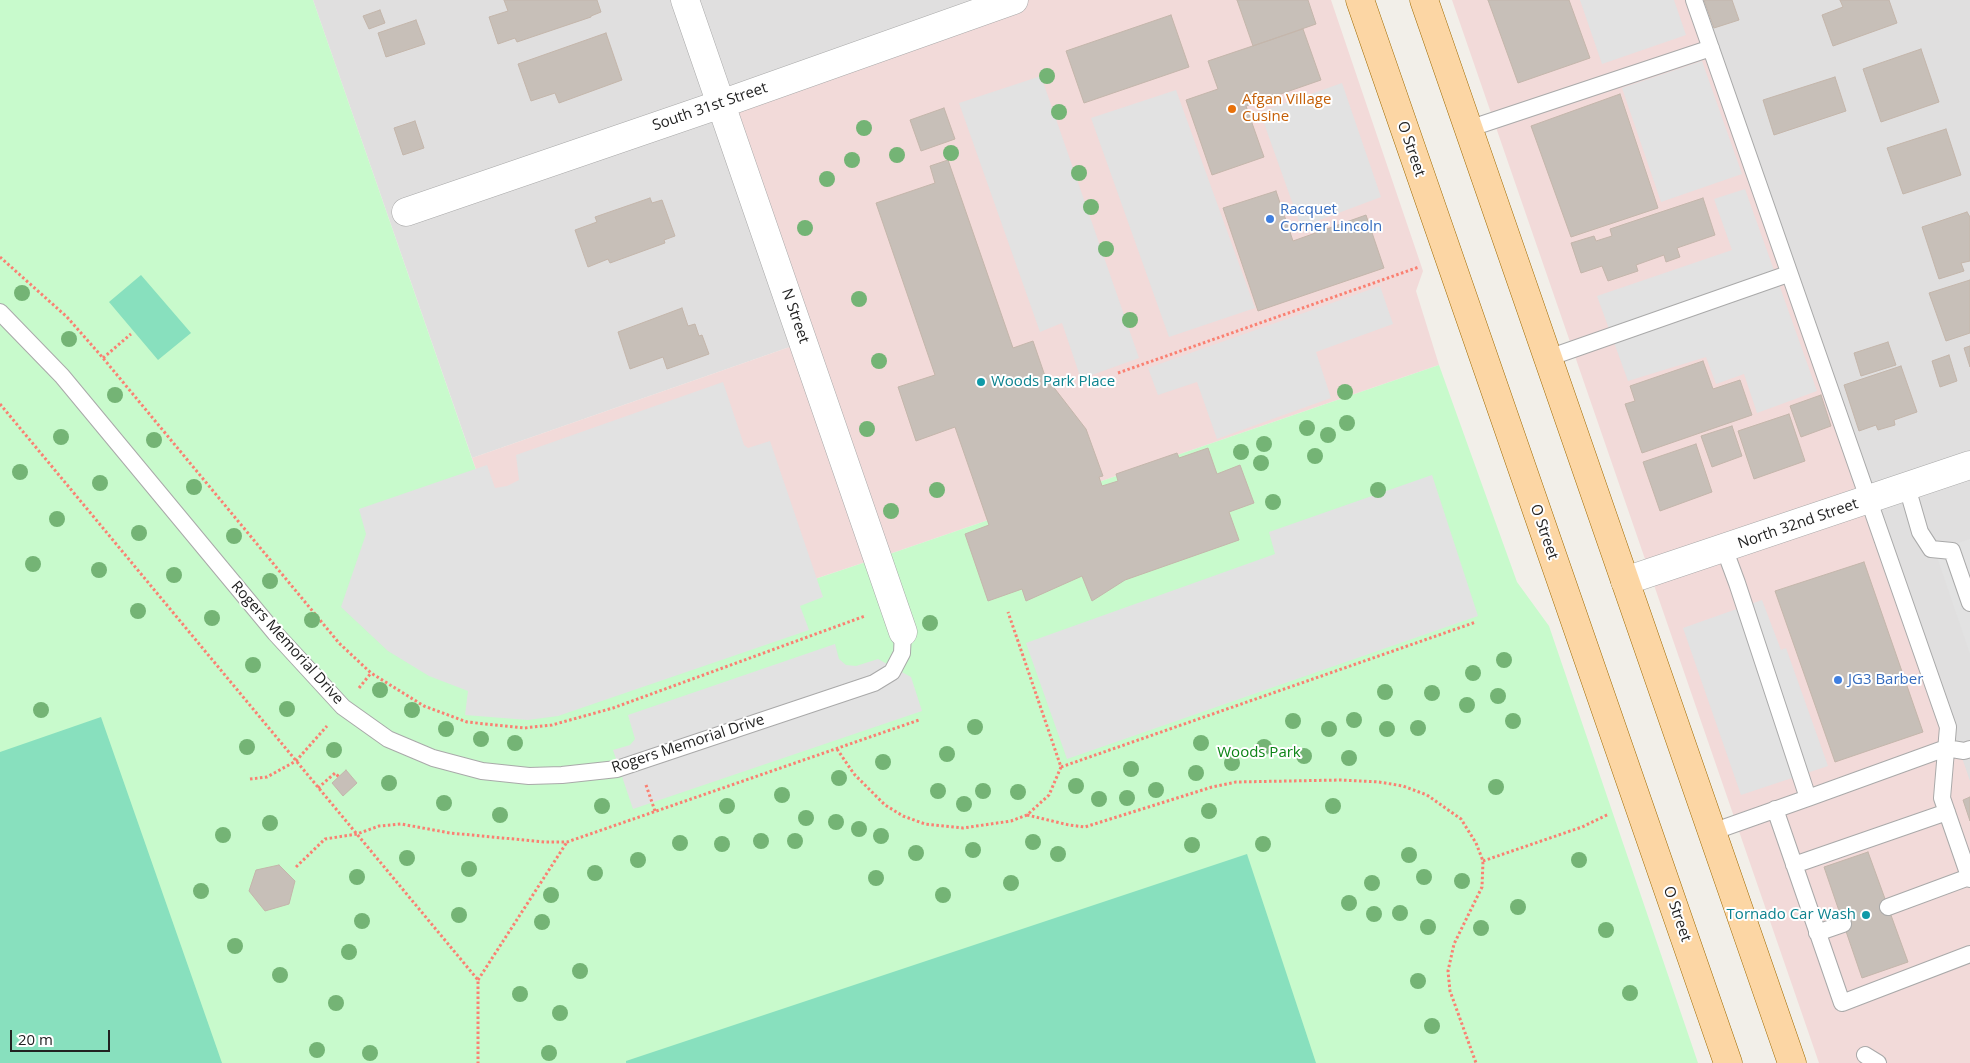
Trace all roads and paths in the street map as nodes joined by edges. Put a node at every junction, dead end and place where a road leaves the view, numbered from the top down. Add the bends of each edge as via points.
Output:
1 (685, 0) edge
2 (1014, 0) edge
3 (1360, 0) edge
4 (1424, 0) edge
5 (1694, 0) edge
6 (1711, 48) junction
7 (721, 104) junction
8 (1468, 129) junction
9 (406, 212) dead end
10 (0, 257) edge
11 (1420, 267) dead end
12 (1788, 274) junction
13 (0, 312) edge
14 (131, 334) dead end
15 (103, 358) junction
16 (1548, 358) junction
17 (1118, 373) dead end
18 (0, 404) edge
19 (1970, 465) edge
20 (1907, 486) junction
21 (1868, 500) junction
22 (1724, 548) junction
23 (1625, 581) junction
24 (1970, 603) edge
25 (894, 605) junction
26 (1008, 612) dead end
27 (1476, 622) dead end
28 (903, 632) joint
29 (371, 673) junction
30 (354, 694) dead end
31 (919, 720) dead end
32 (330, 722) dead end
33 (1946, 748) junction
34 (1970, 749) edge
35 (837, 750) junction
36 (296, 762) junction
37 (1061, 767) junction
38 (339, 777) dead end
39 (644, 779) dead end
40 (250, 780) dead end
41 (318, 788) junction
42 (1808, 798) junction
43 (1775, 809) junction
44 (1616, 810) dead end
45 (655, 811) junction
46 (1947, 812) junction
47 (1027, 815) junction
48 (1712, 832) junction
49 (357, 834) junction
50 (567, 842) junction
51 (1483, 861) junction
52 (1794, 865) junction
53 (296, 867) dead end
54 (1970, 878) edge
55 (1888, 907) dead end
56 (1844, 924) dead end
57 (1818, 933) junction
58 (1970, 954) edge
59 (478, 980) junction
60 (478, 1063) edge
61 (1476, 1063) edge
62 (1728, 1063) edge
63 (1792, 1063) edge

1 - 7 street, N Street
2 - 7 street, South 31st Street
3 - 62 main road, O Street
4 - 8 main road
5 - 6 lane
6 - 8 lane
6 - 12 lane
7 - 9 street, South 31st Street
7 - 25 street, N Street
8 - 16 main road
10 - 15 path via 67,317
11 - 17 path
12 - 16 lane
12 - 21 lane
13 - 28 lane, Rogers Memorial Drive via 62,376 269,625 343,707 388,739 433,758 482,771 529,776 617,769 874,683 892,672 902,653
14 - 15 path
15 - 29 path via 339,643
16 - 23 main road
18 - 36 path
19 - 20 street, North 32nd Street
20 - 21 street, North 32nd Street
20 - 24 lane via 1920,532 1931,549 1952,551
21 - 22 street, North 32nd Street
21 - 33 lane via 1948,727
22 - 23 street, North 32nd Street
22 - 42 lane
23 - 48 main road
25 - 28 street, N Street
25 - 29 path via 613,708 552,725 524,728 467,722 424,706
26 - 37 path
27 - 37 path
29 - 30 path
31 - 35 path
32 - 36 path
33 - 34 lane
33 - 42 lane
33 - 46 lane via 1942,798
35 - 45 path
35 - 47 path via 854,774 885,805 925,824 963,828 1011,821
36 - 40 path via 267,777
36 - 41 path
37 - 47 path via 1049,795
38 - 41 path via 335,773
39 - 45 path
41 - 49 path
42 - 43 lane
43 - 48 lane
43 - 52 lane
44 - 51 path via 1582,827
45 - 50 path
46 - 52 lane
46 - 54 lane
47 - 51 path via 1085,826 1236,782 1379,782 1403,786 1440,802 1461,819
48 - 63 main road
49 - 50 path via 379,826 401,824 450,833
49 - 53 path via 325,839
49 - 59 path
50 - 59 path
51 - 61 path via 1482,887 1454,944 1448,971 1450,991
52 - 57 lane
54 - 55 lane
56 - 57 lane
57 - 58 lane via 1842,1003
59 - 60 path

